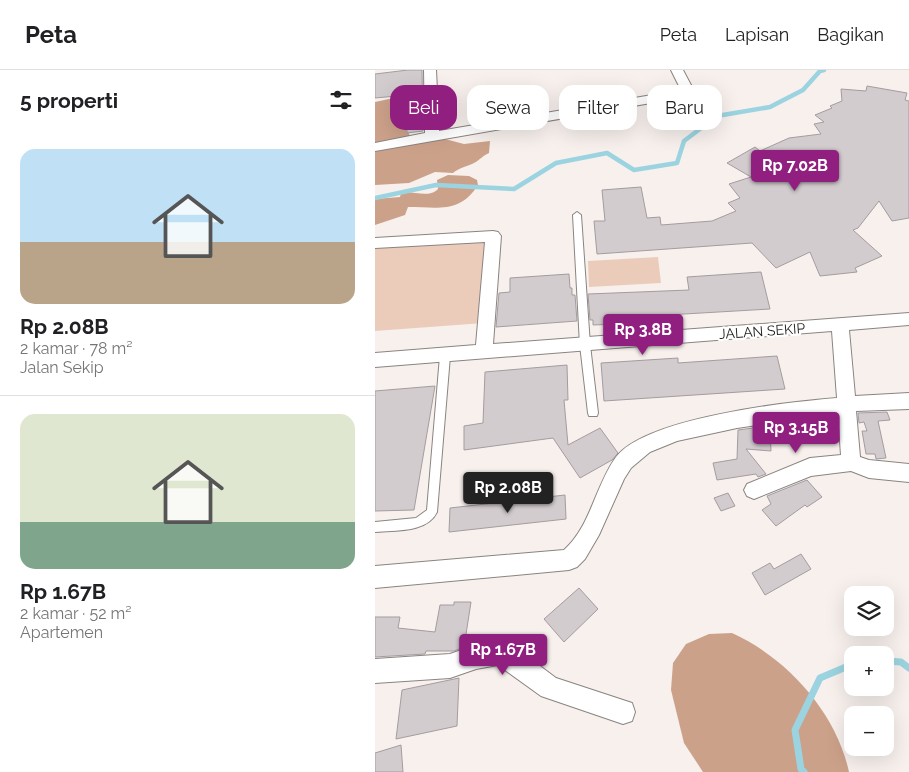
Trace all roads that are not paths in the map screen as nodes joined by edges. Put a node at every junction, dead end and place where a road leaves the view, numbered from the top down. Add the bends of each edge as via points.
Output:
1 (430, 70) edge
2 (677, 70) edge
3 (432, 136) junction
4 (375, 147) edge
5 (577, 215) dead end
6 (375, 244) edge
7 (909, 319) edge
8 (840, 325) junction
9 (585, 345) junction
10 (484, 353) junction
11 (445, 356) junction
12 (375, 360) edge
13 (909, 401) edge
14 (847, 403) junction
15 (593, 413) dead end
16 (851, 462) junction
17 (909, 474) edge
18 (754, 490) dead end
19 (375, 527) edge
20 (375, 577) edge
21 (375, 670) edge
22 (623, 712) dead end

1 - 3 street
2 - 3 street via 686,87 674,95
3 - 4 street
5 - 9 lane
6 - 10 street via 493,236
7 - 8 street, JALAN SEKIP
8 - 9 street, JALAN SEKIP
8 - 14 street
9 - 10 street, JALAN SEKIP
9 - 15 lane
10 - 11 street, JALAN SEKIP
11 - 12 street, JALAN SEKIP
11 - 19 lane via 432,512 418,523
13 - 14 street
14 - 16 street
14 - 20 street via 764,414 668,435 645,444 624,462 580,550 569,560
16 - 17 street via 869,469
16 - 18 street via 810,467
21 - 22 street via 450,666 498,653 512,659 549,688

